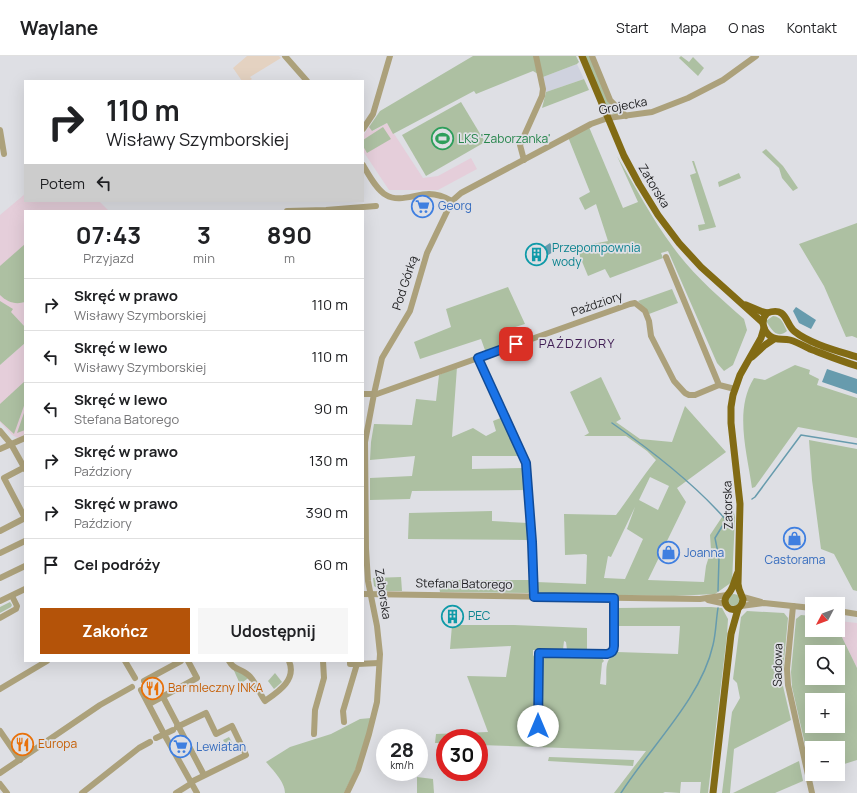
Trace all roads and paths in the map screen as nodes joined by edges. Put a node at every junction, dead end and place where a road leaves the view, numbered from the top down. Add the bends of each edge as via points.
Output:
1 (285, 56) edge
2 (390, 56) edge
3 (536, 56) edge
4 (582, 56) edge
5 (592, 56) edge
6 (756, 56) edge
7 (306, 80) edge
8 (626, 116) junction
9 (608, 118) junction
10 (364, 128) edge
11 (0, 130) edge
12 (4, 154) dead end
13 (524, 160) junction
14 (364, 166) edge
15 (452, 201) junction
16 (376, 206) dead end
17 (326, 210) edge
18 (666, 257) dead end
19 (742, 303) junction
20 (768, 313) junction
21 (763, 325) junction
22 (791, 327) junction
23 (774, 339) junction
24 (784, 339) junction
25 (857, 357) edge
26 (478, 358) junction
27 (749, 359) junction
28 (857, 366) edge
29 (719, 385) junction
30 (735, 389) junction
31 (364, 394) edge
32 (374, 394) junction
33 (0, 431) edge
34 (24, 438) edge
35 (11, 444) junction
36 (0, 449) edge
37 (24, 466) edge
38 (24, 468) edge
39 (364, 497) edge
40 (24, 516) edge
41 (24, 519) edge
42 (0, 531) edge
43 (24, 541) edge
44 (0, 553) edge
45 (24, 566) edge
46 (738, 572) junction
47 (0, 578) edge
48 (24, 590) edge
49 (728, 593) junction
50 (364, 594) edge
51 (371, 594) junction
52 (741, 595) junction
53 (12, 596) junction
54 (534, 597) junction
55 (614, 598) junction
56 (700, 599) junction
57 (0, 602) edge
58 (764, 603) junction
59 (727, 605) junction
60 (793, 606) junction
61 (805, 607) edge
62 (740, 608) junction
63 (845, 612) edge
64 (857, 614) edge
65 (0, 618) edge
66 (731, 634) junction
67 (45, 662) edge
68 (127, 662) edge
69 (179, 662) edge
70 (189, 662) edge
71 (229, 662) edge
72 (289, 662) edge
73 (323, 662) edge
74 (350, 662) edge
75 (379, 663) junction
76 (357, 664) junction
77 (135, 678) junction
78 (144, 682) junction
79 (132, 687) junction
80 (0, 689) edge
81 (141, 690) junction
82 (163, 697) junction
83 (148, 704) junction
84 (344, 722) dead end
85 (176, 728) junction
86 (0, 731) edge
87 (164, 734) junction
88 (314, 734) dead end
89 (156, 738) dead end
90 (540, 738) dead end
91 (150, 742) dead end
92 (20, 760) junction
93 (0, 773) edge
94 (204, 776) junction
95 (191, 782) junction
96 (0, 784) edge
97 (7, 793) edge
98 (82, 793) edge
99 (176, 793) edge
100 (198, 793) edge
101 (347, 793) edge
102 (713, 793) edge
103 (812, 793) edge

1 - 7 street
2 - 10 street via 373,114
3 - 13 street via 543,89 520,145
4 - 9 main road, Zatorska
5 - 8 street via 610,100
6 - 8 street, Grojecka via 723,80 688,98 652,112
8 - 9 street, Grojecka
9 - 13 street, Grojecka via 577,131
9 - 19 main road, Zatorska via 636,180 664,224 701,267
11 - 12 street
13 - 15 street, Grojecka via 461,193
14 - 15 street via 386,195 398,199 429,194 443,196
15 - 32 street, Pod Górką via 426,253 410,311 382,358
16 - 17 street
18 - 29 street
19 - 20 main road, Zatorska
19 - 21 main road, Zatorska
20 - 21 main road via 763,318
20 - 22 main road via 781,313
21 - 23 main road via 768,335
21 - 27 main road, Zatorska via 761,338
22 - 24 main road
22 - 25 main road via 814,342
23 - 24 main road
23 - 27 main road, Zatorska
24 - 28 main road
26 - 29 street, Paździory via 635,303 645,310 651,336 674,381 685,393 695,395
26 - 32 street, Paździory
26 - 54 street via 526,463
27 - 30 main road, Zatorska
29 - 30 street
30 - 46 main road, Zatorska via 731,423 740,504
31 - 32 street, Paździory
32 - 39 street, Zaborska via 365,442
33 - 35 street
34 - 35 street
35 - 36 street
35 - 37 street
38 - 40 street via 4,478
39 - 51 street, Zaborska
41 - 42 street
43 - 44 street
45 - 47 street
46 - 49 main road, Zatorska
46 - 52 main road, Zatorska
48 - 53 street
49 - 52 main road via 735,591
49 - 56 street, Stefana Batorego
49 - 59 main road via 725,600
50 - 51 street, Stefana Batorego
51 - 54 street, Stefana Batorego
51 - 75 street, Zaborska via 377,626
52 - 58 street
52 - 62 main road via 743,602
53 - 57 street
53 - 65 street via 16,609
54 - 55 street, Stefana Batorego
55 - 56 street, Stefana Batorego
55 - 90 street via 614,646 611,653 536,653 535,716
56 - 59 street, Stefana Batorego
58 - 60 street
58 - 62 street
59 - 62 main road via 733,609
59 - 66 main road
60 - 61 street
60 - 103 street, Sadowa via 787,669 788,685
62 - 66 main road
63 - 64 street
66 - 102 main road
67 - 80 street
68 - 77 street
69 - 78 street
70 - 82 street via 197,678
71 - 72 street via 234,668 247,674 264,701 285,686 291,672
73 - 88 street via 324,678 315,710
74 - 76 street
75 - 76 street
75 - 101 street, Zaborska via 377,702 358,770
76 - 84 street via 343,711
77 - 78 street
77 - 79 street
78 - 81 street via 145,686
79 - 81 street via 137,691
79 - 92 street via 100,705
81 - 83 street
82 - 83 street
82 - 85 street
83 - 87 street
85 - 87 street
85 - 94 street
85 - 94 street via 206,713 216,734 232,726 246,755
86 - 92 street
87 - 89 street
87 - 95 street
91 - 98 street
92 - 93 street
94 - 95 street
95 - 99 street
95 - 100 street
96 - 97 street

